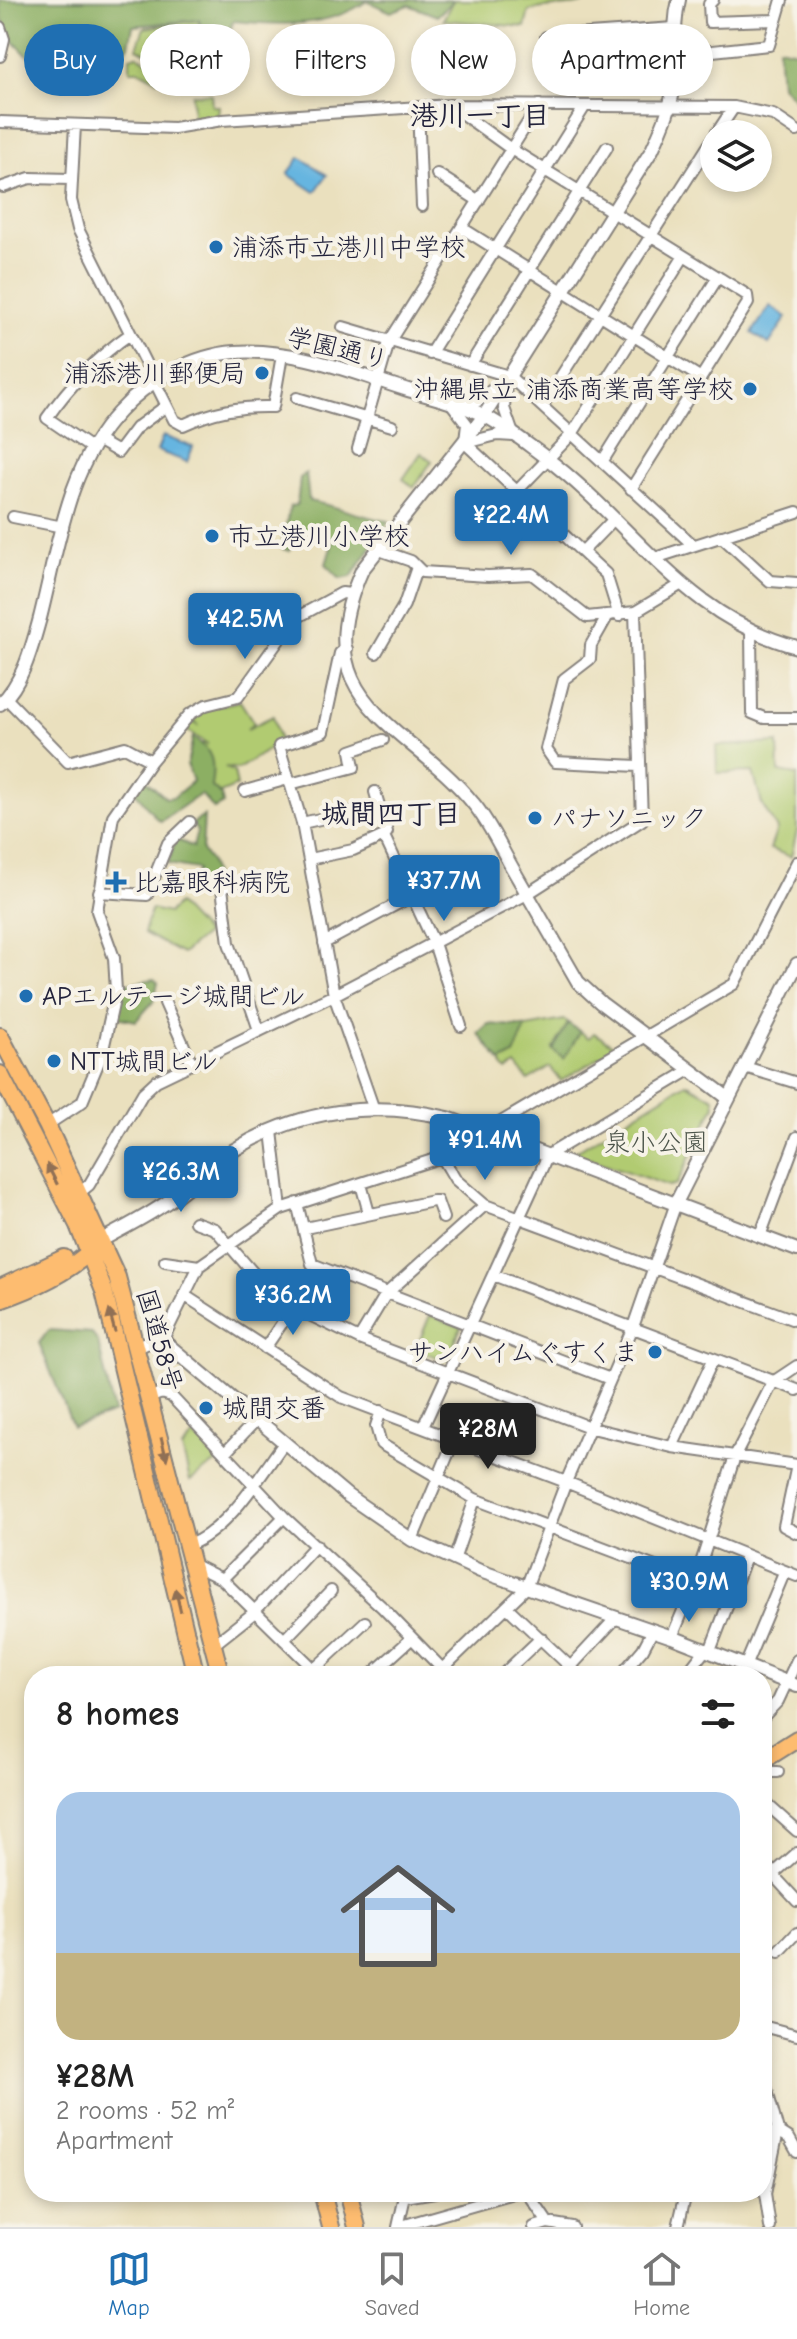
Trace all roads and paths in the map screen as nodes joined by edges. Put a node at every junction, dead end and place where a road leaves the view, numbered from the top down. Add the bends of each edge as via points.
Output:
1 (679, 0) edge
2 (713, 0) edge
3 (782, 0) edge
4 (776, 20) junction
5 (675, 24) edge
6 (0, 27) edge
7 (713, 51) edge
8 (0, 56) edge
9 (671, 96) edge
10 (450, 105) junction
11 (539, 105) junction
12 (585, 106) junction
13 (670, 107) junction
14 (734, 107) junction
15 (418, 108) junction
16 (725, 120) edge
17 (0, 122) edge
18 (75, 125) junction
19 (797, 131) edge
20 (607, 147) dead end
21 (511, 149) junction
22 (700, 158) edge
23 (545, 169) junction
24 (437, 174) dead end
25 (70, 179) junction
26 (3, 187) dead end
27 (580, 191) junction
28 (479, 201) junction
29 (422, 206) dead end
30 (612, 212) junction
31 (462, 228) junction
32 (650, 235) junction
33 (496, 249) junction
34 (684, 256) junction
35 (530, 270) junction
36 (718, 277) junction
37 (563, 291) junction
38 (601, 314) junction
39 (343, 327) dead end
40 (130, 334) junction
41 (635, 335) junction
42 (389, 342) junction
43 (430, 354) junction
44 (282, 355) junction
45 (668, 356) junction
46 (470, 365) junction
47 (509, 376) junction
48 (701, 378) junction
49 (377, 380) junction
50 (153, 383) junction
51 (297, 398) dead end
52 (451, 403) junction
53 (166, 406) junction
54 (542, 406) junction
55 (484, 416) junction
56 (366, 418) junction
57 (392, 426) dead end
58 (572, 434) junction
59 (514, 436) junction
60 (465, 443) junction
61 (94, 444) junction
62 (358, 449) dead end
63 (548, 460) junction
64 (602, 462) junction
65 (631, 489) junction
66 (517, 491) junction
67 (797, 512) edge
68 (13, 517) dead end
69 (489, 520) dead end
70 (613, 520) junction
71 (63, 527) junction
72 (721, 536) junction
73 (692, 544) junction
74 (376, 549) junction
75 (583, 551) junction
76 (655, 558) junction
77 (417, 567) junction
78 (797, 583) edge
79 (680, 585) junction
80 (351, 594) junction
81 (635, 612) junction
82 (619, 616) junction
83 (607, 617) junction
84 (751, 632) junction
85 (797, 647) edge
86 (347, 649) junction
87 (376, 653) dead end
88 (3, 701) edge
89 (797, 718) edge
90 (383, 740) dead end
91 (151, 761) junction
92 (638, 766) junction
93 (289, 781) junction
94 (245, 791) dead end
95 (375, 792) dead end
96 (360, 810) dead end
97 (190, 822) dead end
98 (302, 823) junction
99 (384, 836) junction
100 (309, 859) junction
101 (797, 862) edge
102 (248, 879) dead end
103 (99, 892) junction
104 (527, 894) junction
105 (412, 896) junction
106 (324, 943) junction
107 (434, 943) junction
108 (797, 965) edge
109 (334, 995) junction
110 (165, 1003) dead end
111 (461, 1026) dead end
112 (259, 1030) junction
113 (0, 1036) edge
114 (645, 1036) junction
115 (192, 1064) junction
116 (745, 1067) junction
117 (690, 1070) junction
118 (0, 1074) edge
119 (797, 1083) edge
120 (728, 1098) junction
121 (373, 1107) junction
122 (47, 1125) junction
123 (272, 1131) junction
124 (485, 1131) junction
125 (797, 1137) edge
126 (548, 1155) junction
127 (442, 1157) junction
128 (793, 1162) edge
129 (361, 1184) junction
130 (79, 1193) junction
131 (297, 1203) junction
132 (676, 1203) junction
133 (485, 1205) junction
134 (281, 1209) junction
135 (369, 1213) junction
136 (443, 1218) dead end
137 (519, 1218) junction
138 (195, 1222) dead end
139 (305, 1228) junction
140 (760, 1236) junction
141 (93, 1245) junction
142 (229, 1246) junction
143 (797, 1250) edge
144 (165, 1261) dead end
145 (199, 1266) junction
146 (654, 1269) junction
147 (493, 1275) junction
148 (0, 1288) edge
149 (386, 1294) junction
150 (184, 1295) junction
151 (0, 1300) edge
152 (293, 1307) junction
153 (797, 1321) edge
154 (470, 1325) junction
155 (633, 1327) junction
156 (359, 1339) junction
157 (166, 1343) junction
158 (137, 1347) junction
159 (265, 1348) junction
160 (713, 1360) junction
161 (797, 1366) edge
162 (447, 1372) junction
163 (610, 1379) junction
164 (773, 1382) junction
165 (797, 1390) edge
166 (151, 1397) junction
167 (381, 1411) junction
168 (256, 1420) junction
169 (423, 1427) junction
170 (592, 1428) junction
171 (454, 1440) junction
172 (284, 1443) junction
173 (672, 1447) junction
174 (226, 1452) junction
175 (735, 1456) junction
176 (797, 1465) edge
177 (437, 1476) junction
178 (566, 1482) junction
179 (255, 1484) junction
180 (475, 1499) junction
181 (284, 1517) junction
182 (549, 1526) junction
183 (797, 1533) edge
184 (412, 1540) junction
185 (707, 1540) junction
186 (189, 1545) junction
187 (316, 1545) junction
188 (746, 1557) junction
189 (454, 1560) junction
190 (194, 1565) junction
191 (785, 1571) junction
192 (797, 1576) edge
193 (222, 1579) junction
194 (695, 1582) junction
195 (526, 1588) junction
196 (331, 1591) dead end
197 (508, 1608) junction
198 (253, 1611) junction
199 (616, 1618) junction
200 (365, 1622) dead end
201 (653, 1630) junction
202 (672, 1637) junction
203 (541, 1638) junction
204 (411, 1639) junction
205 (284, 1640) junction
206 (213, 1645) junction
207 (708, 1650) junction
208 (797, 1660) edge
209 (194, 1666) edge
210 (218, 1666) edge
211 (307, 1666) edge
212 (322, 1666) edge
213 (381, 1666) edge
214 (435, 1666) edge
215 (450, 1666) edge
216 (512, 1666) edge
217 (570, 1666) edge
218 (580, 1666) edge
219 (629, 1666) edge
220 (694, 1666) edge
221 (736, 1666) edge
222 (747, 1666) edge
223 (772, 1679) edge
224 (792, 1685) edge
225 (772, 1707) edge
226 (797, 1739) edge
227 (772, 1756) edge
228 (772, 1772) edge
229 (778, 1772) dead end
230 (772, 1809) edge
231 (797, 1831) edge
232 (797, 1853) edge
233 (772, 1866) edge
234 (772, 1876) edge
235 (797, 1901) edge
236 (797, 1933) edge
237 (779, 1952) dead end
238 (772, 2029) edge
239 (797, 2035) edge
240 (772, 2109) edge
241 (778, 2131) junction
242 (772, 2133) edge
243 (793, 2137) edge
244 (797, 2152) edge
245 (772, 2160) edge
246 (325, 2202) edge
247 (351, 2202) edge
248 (403, 2202) edge
249 (488, 2202) edge
250 (532, 2202) edge
251 (684, 2202) edge
252 (766, 2202) edge
253 (548, 2223) junction
254 (331, 2227) edge
255 (357, 2227) edge
256 (398, 2227) edge
257 (534, 2227) edge
258 (572, 2227) edge
259 (678, 2227) edge
260 (770, 2227) edge

1 - 5 street
2 - 4 street via 710,22
3 - 4 street
4 - 7 street via 769,45
6 - 8 street
9 - 13 street
10 - 11 street
10 - 15 street
10 - 21 street
11 - 12 street
11 - 21 street
12 - 13 street
12 - 23 street
13 - 14 street
13 - 30 street via 652,150
14 - 16 street
14 - 19 street via 773,115
15 - 18 street via 222,120 174,128
15 - 29 street
17 - 18 street
18 - 25 street
20 - 27 street
21 - 23 street
21 - 28 street
22 - 32 street
23 - 27 street
23 - 33 street
24 - 28 street
25 - 26 street via 30,178
25 - 40 street via 78,229
27 - 30 street
27 - 35 street
28 - 31 street
30 - 32 street
30 - 37 street
31 - 33 street
31 - 42 street
32 - 34 street
32 - 38 street
33 - 35 street
33 - 43 street
34 - 36 street
34 - 41 street
35 - 37 street
35 - 46 street
36 - 45 street
36 - 48 street via 747,295 748,303
37 - 38 street
37 - 47 street
38 - 41 street
38 - 54 street
39 - 42 street
40 - 50 street
40 - 61 street via 67,389 47,418
41 - 45 street
41 - 58 street
42 - 43 street
42 - 49 street
43 - 46 street
44 - 49 street, 学園通り
44 - 50 street, 学園通り via 233,352 179,368
44 - 53 street via 273,407 221,409 183,425
45 - 48 street
45 - 64 street
46 - 47 street
47 - 52 street via 478,401
47 - 54 street
47 - 55 street
47 - 59 street via 504,408
48 - 65 street
49 - 52 street, 学園通り
49 - 56 street
50 - 53 street
50 - 61 street, 学園通り via 119,411
51 - 56 street
52 - 55 street, 学園通り
52 - 60 street via 467,424
53 - 61 street via 136,428 118,452
54 - 58 street
55 - 59 street, 学園通り
55 - 60 street
56 - 57 street
56 - 62 street
58 - 63 street
58 - 64 street
59 - 60 street
59 - 63 street, 学園通り
60 - 66 street
60 - 74 street
61 - 71 street, 学園通り via 75,483
63 - 66 street
63 - 70 street, 学園通り
64 - 65 street
65 - 73 street
66 - 69 street
66 - 75 street
67 - 72 street
68 - 71 street
70 - 75 street
70 - 76 street, 学園通り
71 - 88 street, 学園通り via 31,650
72 - 73 street
72 - 78 street via 770,581
73 - 76 street
74 - 77 street
74 - 80 street
75 - 82 street via 606,574
76 - 79 street, 学園通り
77 - 83 street via 443,575 532,574 587,617
77 - 87 street via 404,605
79 - 81 street
79 - 84 street, 学園通り
80 - 86 street
80 - 91 street via 342,593 294,619 244,693 196,710
81 - 82 street
81 - 92 street
82 - 83 street
83 - 92 street via 591,645 590,659 564,679 546,749 555,762
84 - 85 street, 学園通り
84 - 89 street via 752,713
86 - 93 street via 340,653 323,732 279,746
86 - 104 street via 364,701 473,802
88 - 91 street via 68,762 125,747
90 - 93 street via 351,751 354,767
91 - 103 street via 113,816
92 - 104 street via 642,820
93 - 94 street
93 - 98 street
95 - 99 street
96 - 98 street
97 - 103 street via 168,843 147,895
98 - 100 street
99 - 100 street via 353,850
99 - 105 street
100 - 106 street
101 - 114 street via 734,984
102 - 112 street via 222,888 229,943
103 - 122 street via 99,920 117,974 102,1054 82,1102
104 - 107 street
104 - 114 street via 578,982
105 - 106 street
105 - 107 street
106 - 109 street
107 - 109 street
107 - 111 street
108 - 116 street
109 - 112 street
109 - 121 street
110 - 115 street
112 - 115 street
113 - 122 main road, 国道58号
114 - 117 street
114 - 124 street
115 - 130 street via 143,1093 89,1185
116 - 119 street
116 - 120 street
117 - 120 street
117 - 126 street
141 -> 118 main road, 国道58号
120 - 132 street
121 - 123 street via 321,1115
121 - 124 street via 411,1109
122 - 130 main road, 国道58号
123 - 134 street
123 - 141 street via 235,1149 171,1199
124 - 126 street
124 - 127 street
125 - 128 street
126 - 132 street
126 - 137 street
127 - 129 street
127 - 133 street via 455,1179
128 - 140 street
129 - 131 street
129 - 135 street
130 - 141 main road, 国道58号
131 - 134 street
131 - 139 street
132 - 140 street
132 - 146 street
133 - 137 street
133 - 149 street
134 - 142 street
135 - 136 street via 437,1201
135 - 139 street
137 - 146 street
137 - 147 street
138 - 142 street via 215,1229
139 - 149 street via 312,1264
140 - 143 street
141 - 148 main road
141 - 151 main road via 44,1282
141 - 158 main road, 国道58号
209 -> 141 main road, 国道58号
142 - 145 street
142 - 152 street via 262,1283
144 - 145 street
145 - 150 street
146 - 153 street
146 - 155 street
147 - 154 street
147 - 155 street
149 - 154 street
149 - 156 street
150 - 157 street
150 - 159 street
152 - 156 street
152 - 159 street
154 - 162 street
154 - 163 street
155 - 160 street
155 - 163 street
156 - 162 street
157 - 158 street via 153,1340
157 - 168 street
158 - 166 main road, 国道58号
159 - 167 street via 341,1397
160 - 164 street
160 - 173 street
161 - 164 street
162 - 169 street
162 - 170 street
163 - 170 street
164 - 165 street
164 - 175 street
166 - 174 street via 171,1396
166 -> 186 main road, 国道58号
167 - 169 street
167 - 177 street via 376,1426 381,1444
168 - 172 street
168 - 174 street
169 - 171 street
170 - 173 street
170 - 178 street
171 - 177 street
171 - 178 street
172 - 179 street
172 - 184 street
173 - 175 street
174 - 179 street
175 - 176 street
175 - 185 street
176 - 183 street via 784,1526
177 - 180 street
177 - 184 street
178 - 182 street
178 - 185 street
179 - 181 street
179 - 186 street via 213,1530
180 - 182 street
180 - 189 street
181 - 187 street
181 - 193 street
182 - 194 street
182 - 195 street
184 - 189 street
185 - 188 street
185 - 194 street
186 - 190 main road, 国道58号
187 - 198 street
187 - 204 street
188 - 191 street
188 - 207 street
189 - 195 street
190 - 193 street
190 - 206 main road, 国道58号
191 - 192 street
191 - 222 street
193 - 198 street
194 - 202 street
195 - 197 street
195 - 199 street
196 - 205 street
197 - 203 street
197 - 215 street
198 - 205 street
198 - 206 street
199 - 201 street
199 - 218 street
200 - 212 street
201 - 202 street
201 - 219 street
202 - 207 street
203 - 216 street
203 - 217 street
204 - 213 street
204 - 214 street
205 - 211 street
206 - 210 main road, 国道58号
207 - 220 street
207 - 221 street
208 - 224 street
223 - 224 street
224 - 225 street
226 - 227 main road
228 - 229 street
230 - 231 street
232 - 233 street
234 - 235 street
236 - 237 street
238 - 239 street
240 - 241 street
241 - 242 street
241 - 243 street
241 - 245 street
243 - 244 street
246 - 254 main road
247 - 255 main road
248 - 256 street
249 - 256 street
250 - 253 street
251 - 259 street
252 - 260 street
253 - 257 street
253 - 258 street

